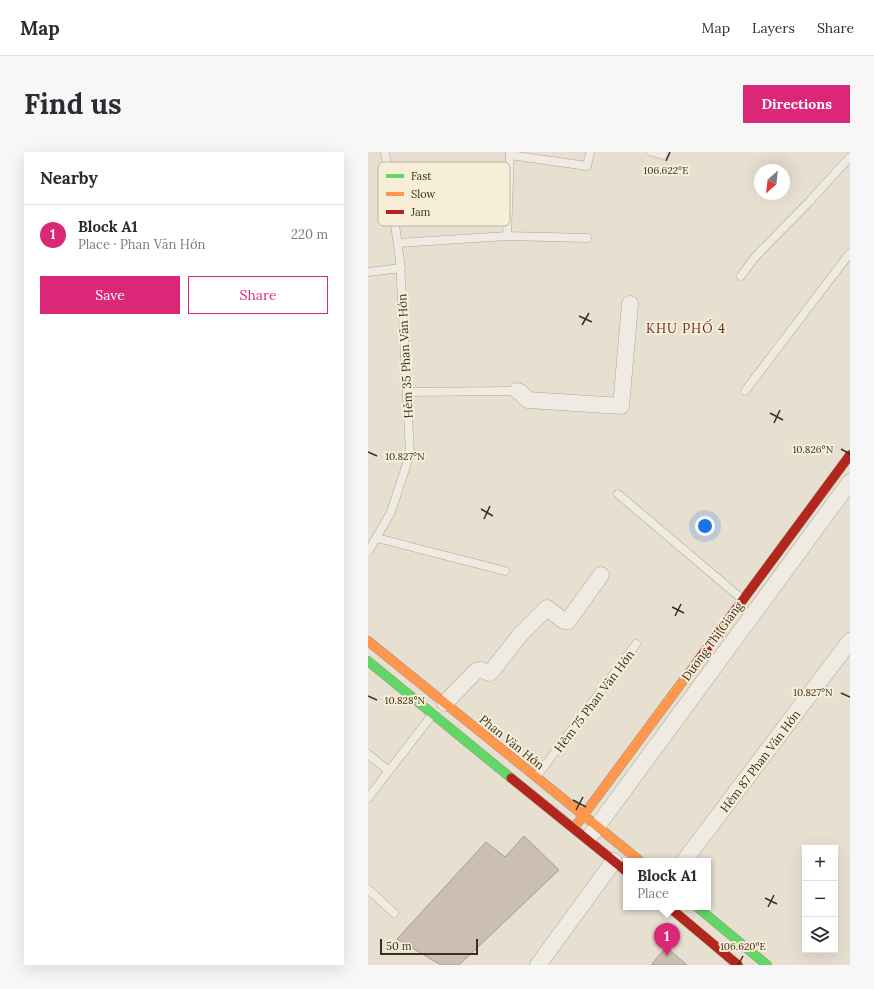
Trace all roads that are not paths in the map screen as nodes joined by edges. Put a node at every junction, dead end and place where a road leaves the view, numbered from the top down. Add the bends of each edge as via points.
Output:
1 (385, 152) edge
2 (590, 152) edge
3 (652, 152) edge
4 (510, 154) edge
5 (663, 155) dead end
6 (850, 157) edge
7 (386, 162) edge
8 (396, 226) edge
9 (507, 226) edge
10 (507, 236) junction
11 (587, 238) dead end
12 (398, 243) junction
13 (850, 253) edge
14 (847, 262) edge
15 (401, 268) junction
16 (368, 272) edge
17 (741, 276) dead end
18 (630, 304) dead end
19 (517, 391) joint
20 (745, 391) dead end
21 (407, 392) junction
22 (850, 455) edge
23 (850, 482) edge
24 (618, 494) dead end
25 (377, 538) junction
26 (368, 552) edge
27 (504, 571) dead end
28 (601, 575) dead end
29 (743, 599) junction
30 (755, 611) junction
31 (368, 641) edge
32 (850, 641) edge
33 (636, 644) dead end
34 (368, 661) edge
35 (445, 703) junction
36 (433, 714) junction
37 (368, 754) edge
38 (389, 771) junction
39 (536, 777) junction
40 (368, 798) edge
41 (584, 815) junction
42 (598, 827) junction
43 (574, 828) junction
44 (588, 840) junction
45 (636, 858) edge
46 (686, 858) edge
47 (614, 861) junction
48 (623, 868) edge
49 (368, 889) edge
50 (673, 910) edge
51 (700, 910) edge
52 (394, 913) dead end
53 (538, 965) edge
54 (738, 965) edge
55 (767, 965) edge

1 - 7 lane, Hẻm 35 Phan Văn Hớn
2 - 4 lane via 587,166
3 - 5 lane
6 - 17 lane
8 - 12 lane, Hẻm 35 Phan Văn Hớn
9 - 10 lane
10 - 11 lane
10 - 12 lane
12 - 15 lane, Hẻm 35 Phan Văn Hớn
13 - 14 lane
14 - 20 lane
15 - 16 lane
15 - 21 lane, Hẻm 35 Phan Văn Hớn
18 - 19 street via 621,406 528,400
19 - 21 lane
21 - 25 lane, Hẻm 35 Phan Văn Hớn via 410,454 390,512
22 - 29 main road, Dương Thị Giang
23 - 30 street, Dương Thị Giang
24 - 29 lane
25 - 26 lane, Hẻm 35 Phan Văn Hớn
25 - 27 lane
28 - 35 street via 568,621 564,621 547,608 520,635 491,672 476,670
29 - 30 street
29 - 41 main road, Dương Thị Giang
30 - 42 street, Dương Thị Giang
31 - 35 main road, Phan Văn Hớn
32 - 46 street, Hẻm 87 Phan Văn Hớn
33 - 39 lane, Hẻm 75 Phan Văn Hớn
34 - 36 main road
35 - 39 main road, Phan Văn Hớn
36 - 38 lane
36 - 43 main road
37 - 38 lane
38 - 40 lane
39 - 41 main road, Phan Văn Hớn
41 - 42 main road, Phan Văn Hớn
41 - 43 main road, Dương Thị Giang
42 - 44 street, Dương Thị Giang
42 - 45 main road, Phan Văn Hớn
43 - 44 main road
44 - 47 main road
47 - 48 main road
47 - 53 street
49 - 52 lane
50 - 54 main road
51 - 55 main road

